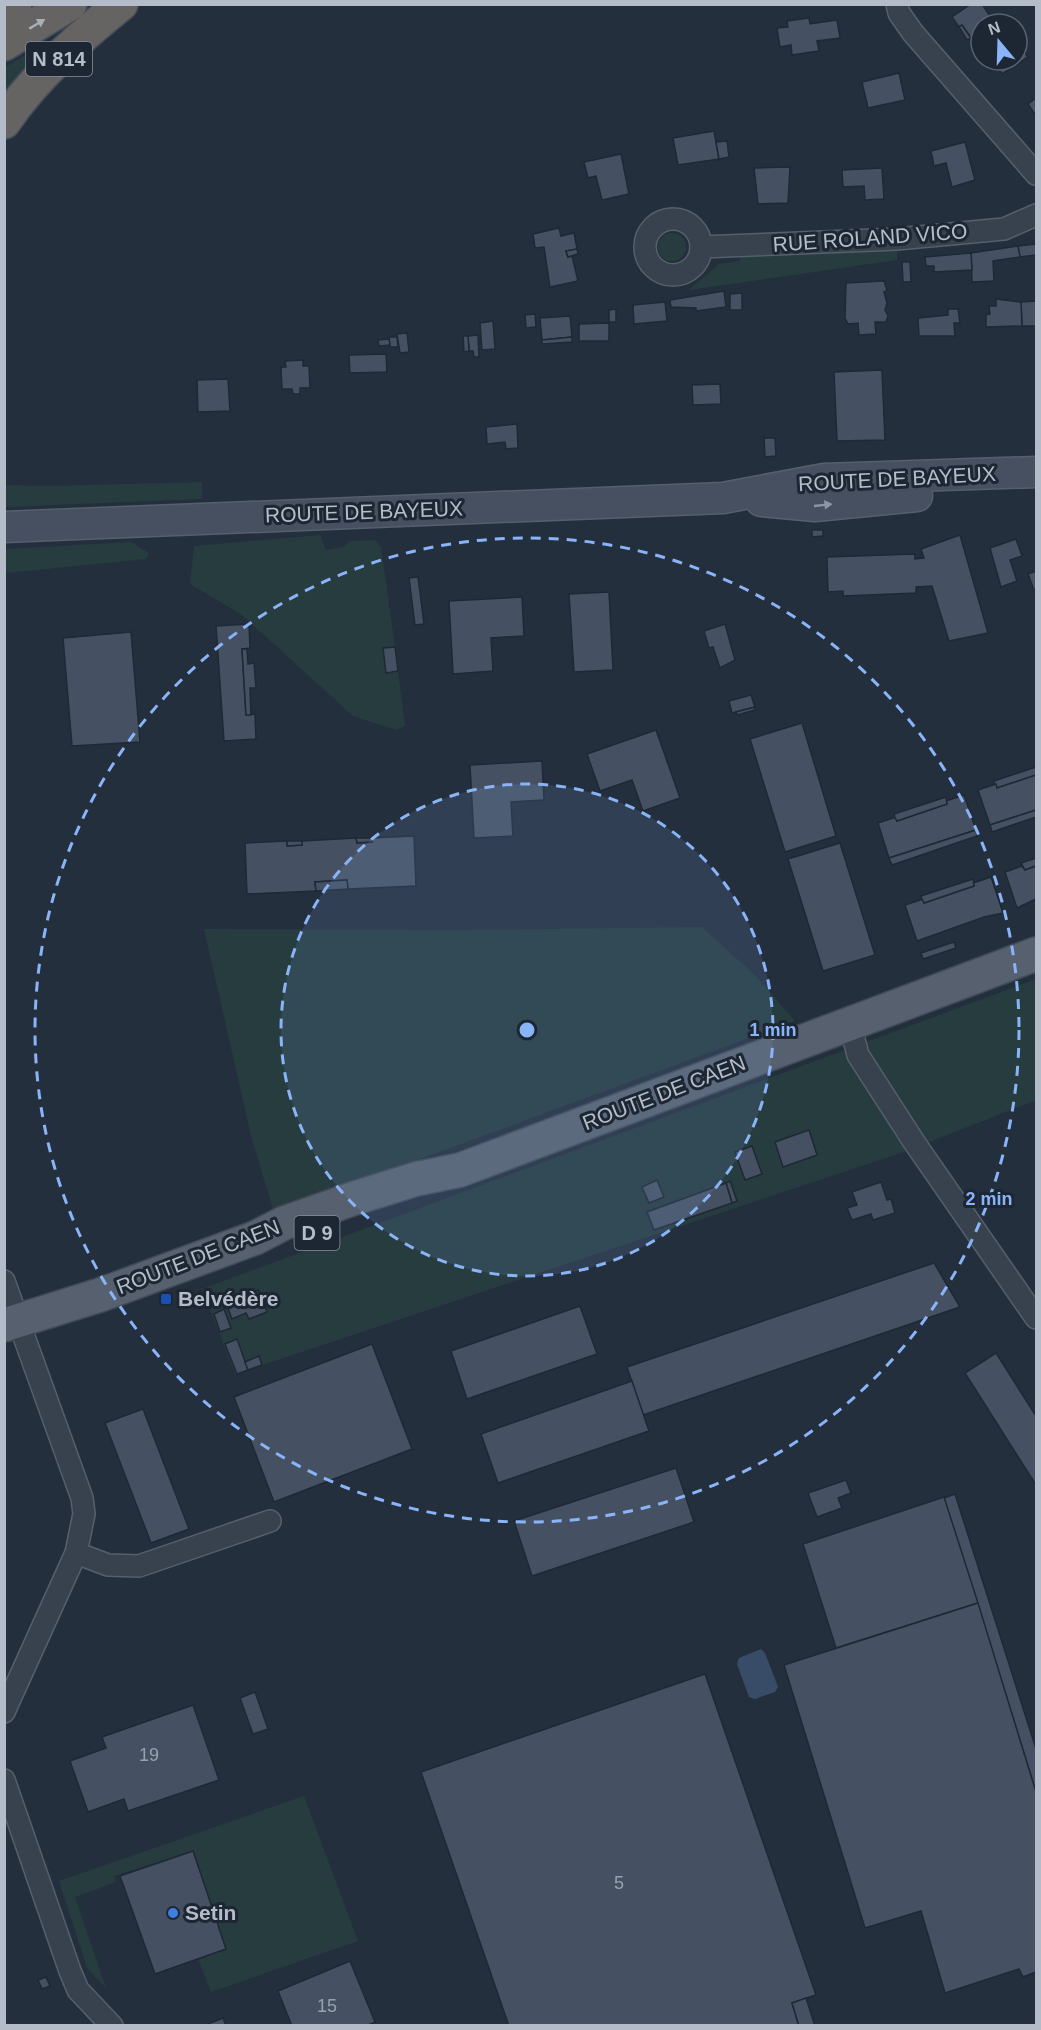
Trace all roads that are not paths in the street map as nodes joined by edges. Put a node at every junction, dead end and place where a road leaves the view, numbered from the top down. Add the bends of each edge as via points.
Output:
1 (15, 4) edge
2 (70, 4) edge
3 (122, 4) edge
4 (897, 4) edge
5 (4, 10) edge
6 (4, 44) edge
7 (4, 122) edge
8 (1036, 174) edge
9 (1036, 215) edge
10 (701, 247) dead end
11 (1036, 472) edge
12 (1036, 492) edge
13 (723, 498) junction
14 (4, 527) edge
15 (1036, 954) edge
16 (850, 1024) junction
17 (4, 1281) edge
18 (1028, 1288) edge
19 (1036, 1318) edge
20 (13, 1332) edge
21 (270, 1521) dead end
22 (76, 1553) junction
23 (4, 1712) edge
24 (4, 1780) edge
25 (112, 2025) edge

1 - 5 highway
6 -> 2 highway
3 - 7 highway, N 814 via 70,48
4 - 8 street via 913,33
9 - 10 street, RUE ROLAND VICO via 1004,229 909,238
11 - 13 main road, ROUTE DE BAYEUX via 824,479
13 -> 12 main road, ROUTE DE BAYEUX via 815,506 885,497
13 - 14 main road, ROUTE DE BAYEUX
15 - 16 main road, ROUTE DE CAEN / D 9
16 - 18 street via 858,1055 914,1142
16 - 20 main road, ROUTE DE CAEN / D 9 via 460,1170 421,1192 363,1216 57,1329
17 - 20 street
18 - 19 street
20 - 22 street via 82,1498 84,1514
21 - 22 street via 139,1566 108,1565
22 - 23 street
24 - 25 street via 78,1990

